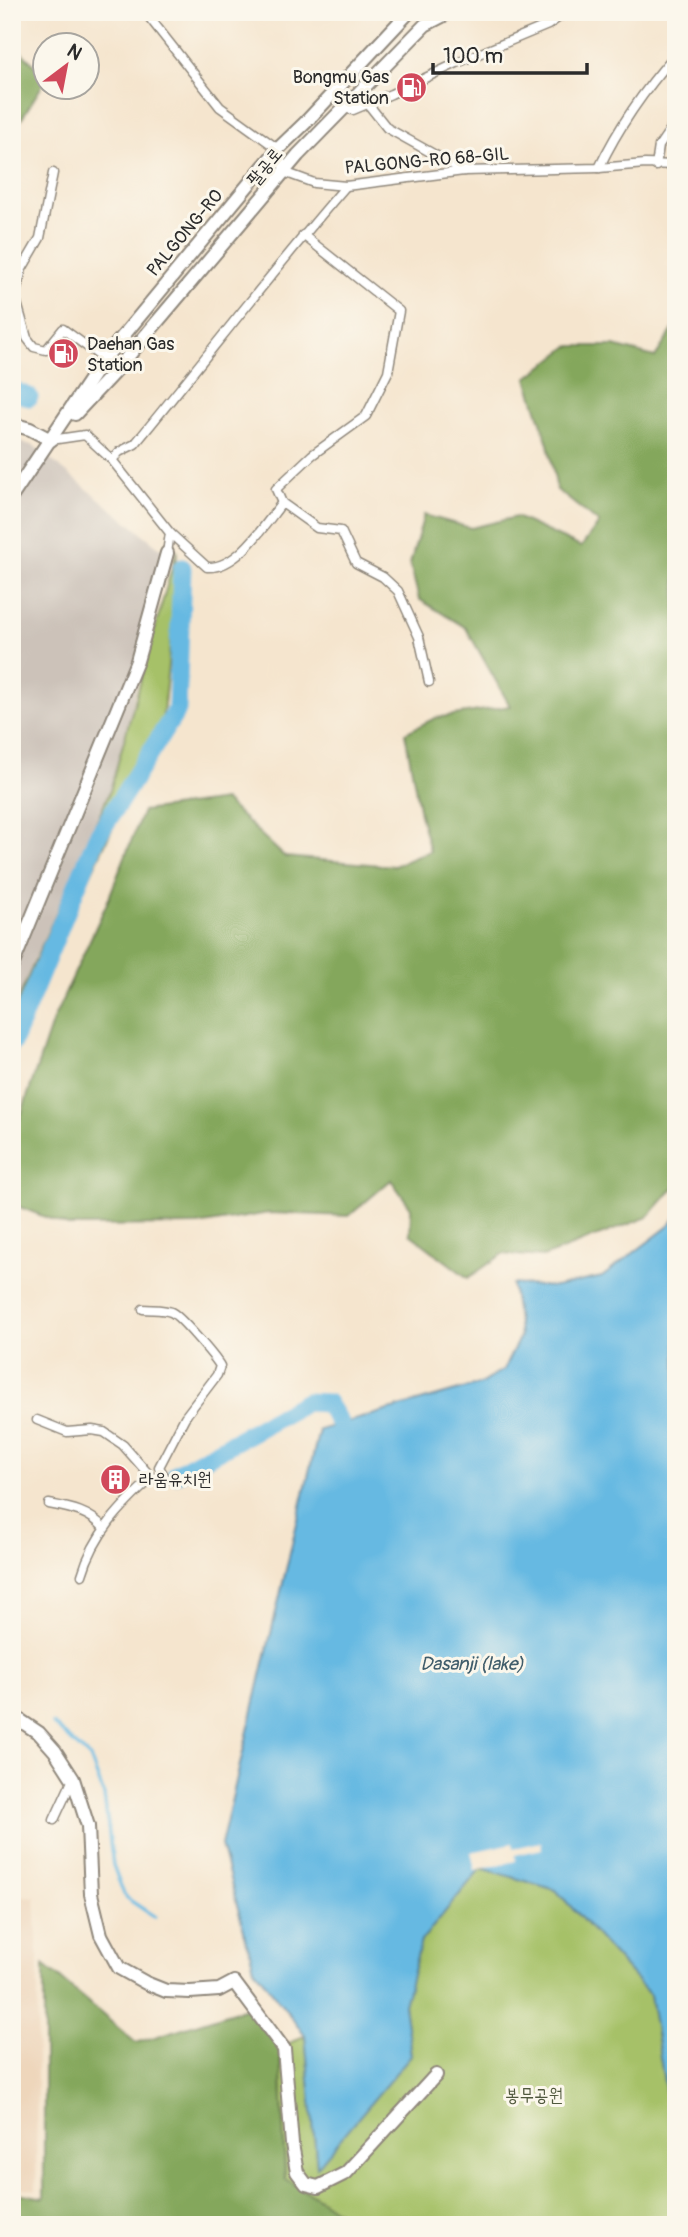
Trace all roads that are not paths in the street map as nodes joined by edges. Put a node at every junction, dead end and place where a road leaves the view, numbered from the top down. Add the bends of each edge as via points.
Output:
1 (145, 12) edge
2 (409, 12) edge
3 (450, 12) edge
4 (566, 12) edge
5 (675, 57) edge
6 (368, 104) junction
7 (343, 108) junction
8 (676, 121) edge
9 (278, 149) junction
10 (676, 165) edge
11 (656, 166) junction
12 (599, 168) junction
13 (464, 171) junction
14 (284, 172) junction
15 (53, 173) dead end
16 (346, 186) junction
17 (303, 235) junction
18 (104, 359) junction
19 (12, 424) edge
20 (51, 440) junction
21 (112, 460) junction
22 (12, 496) edge
23 (282, 503) junction
24 (170, 533) junction
25 (167, 553) joint
26 (429, 682) dead end
27 (12, 966) edge
28 (143, 1309) dead end
29 (37, 1420) dead end
30 (152, 1478) junction
31 (49, 1504) dead end
32 (104, 1528) junction
33 (82, 1575) dead end
34 (12, 1715) edge
35 (73, 1779) junction
36 (54, 1820) dead end
37 (436, 2075) dead end

1 - 9 street via 220,107
2 - 9 street, PALGONG-RO
3 - 7 street, 팔공로 via 425,25
4 - 6 street via 548,25
5 - 12 street via 657,74
6 - 7 street via 353,110
6 - 13 street via 387,128
7 - 14 street, 팔공로
8 - 11 street via 659,146
9 - 14 street
9 - 18 street, PALGONG-RO
10 - 11 street, PALGONG-RO 68-GIL
11 - 12 street, PALGONG-RO 68-GIL
12 - 13 street, PALGONG-RO 68-GIL
13 - 16 street, PALGONG-RO 68-GIL
14 - 16 street, PALGONG-RO 68-GIL via 314,183
14 - 20 street, 팔공로
15 - 18 street via 40,238 22,269 15,296 34,347 46,350 62,329
16 - 17 street
17 - 21 street via 135,444
17 - 23 street via 399,311 388,372 366,416 276,488
18 - 20 street, PALGONG-RO
19 - 20 street
20 - 21 street via 85,435
20 - 22 street, PALGONG-RO
21 - 24 street
23 - 24 street via 257,538 215,568 207,567
23 - 26 street via 317,527 341,531 356,563 398,591 419,637
24 - 25 street
25 - 27 street via 137,661
28 - 30 street via 177,1315 220,1366 185,1417 159,1467 166,1479
29 - 30 street via 67,1432 104,1432 123,1445
30 - 32 street
31 - 32 street via 77,1510
32 - 33 street
34 - 35 street via 39,1733
35 - 36 street
35 - 37 street via 88,1826 91,1894 100,1935 119,1968 166,1991 219,1990 234,1982 284,2049 292,2144 297,2172 306,2184 318,2187 346,2173

